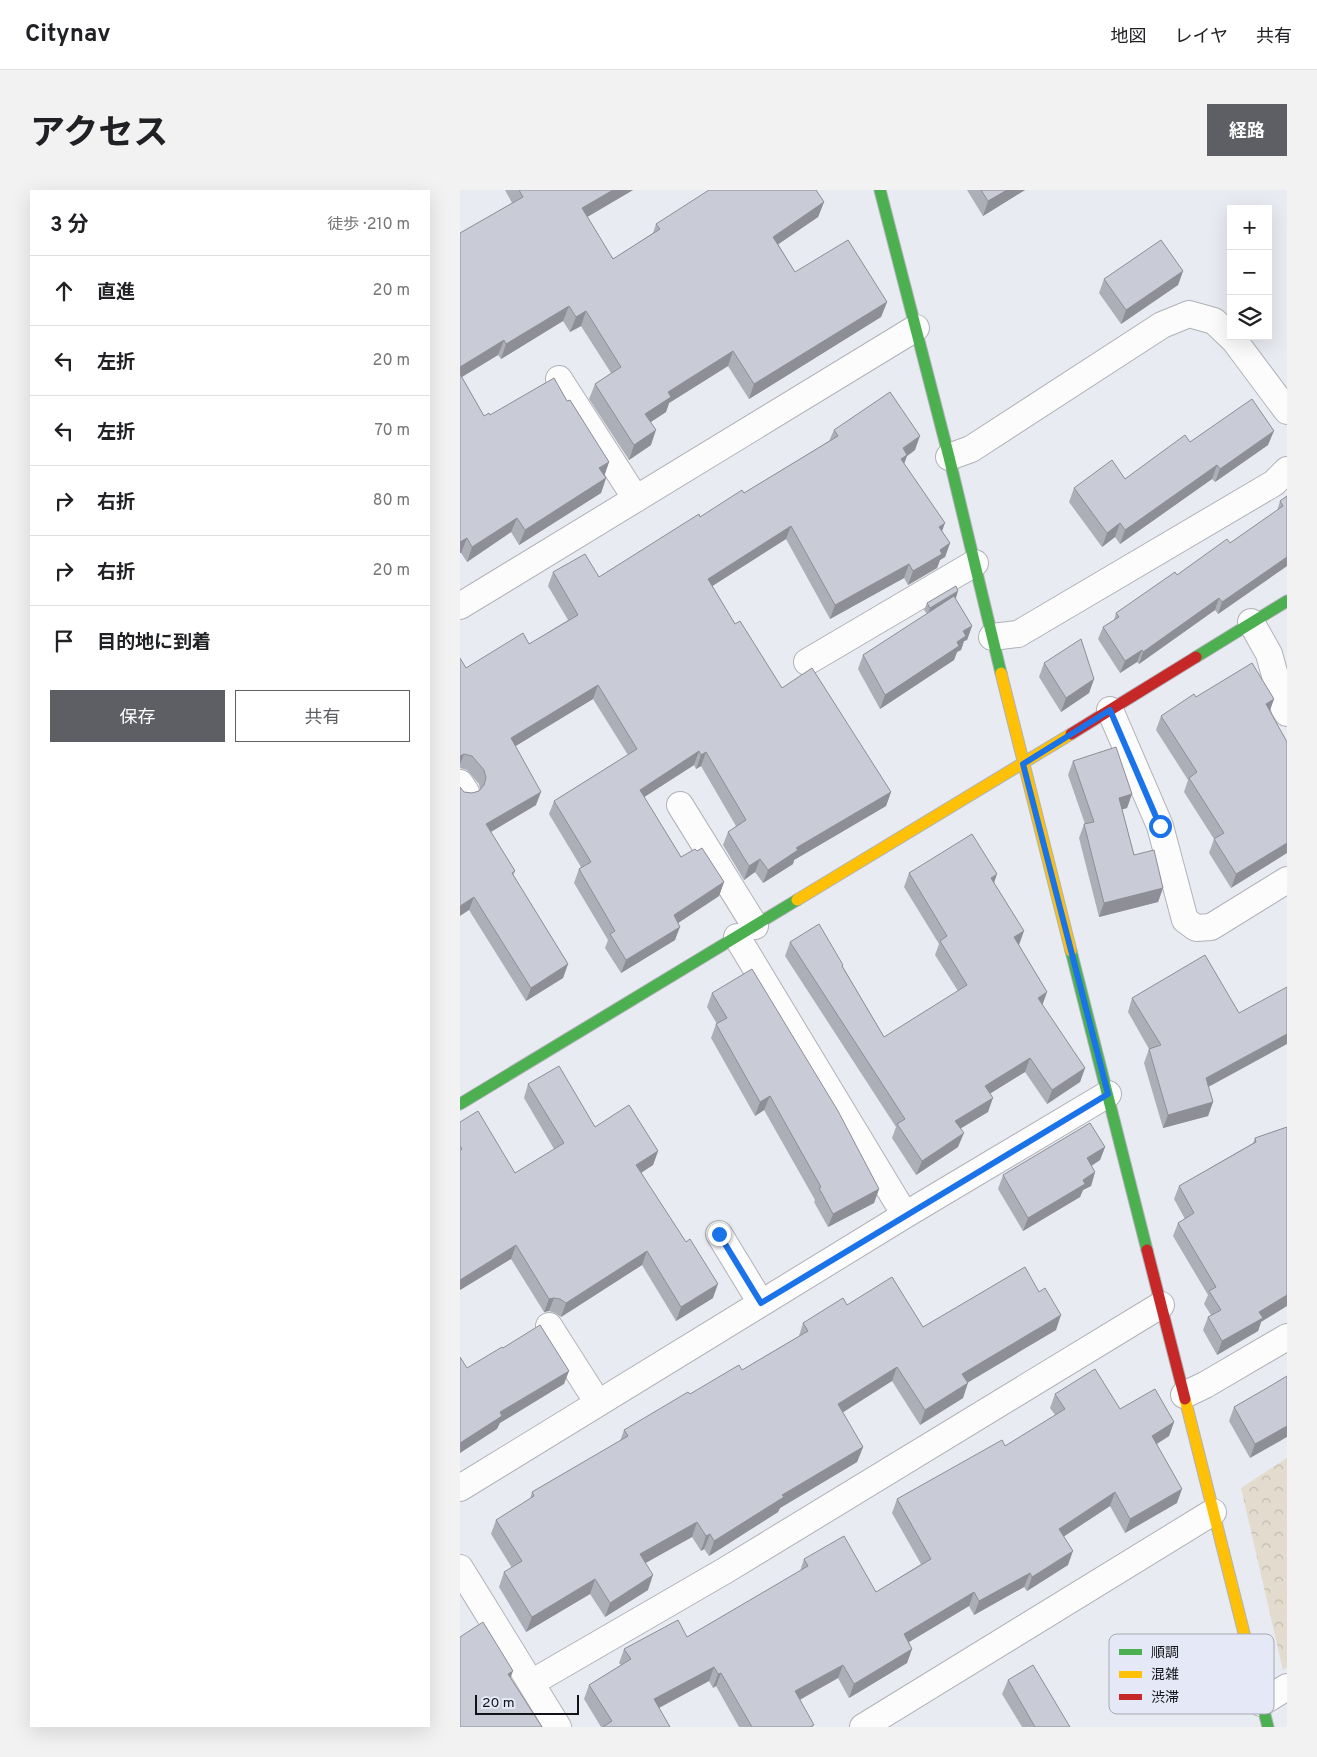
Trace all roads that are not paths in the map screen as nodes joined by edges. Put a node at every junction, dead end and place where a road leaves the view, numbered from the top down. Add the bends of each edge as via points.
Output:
1 (880, 190) edge
2 (916, 328) junction
3 (559, 379) dead end
4 (1287, 411) edge
5 (949, 458) junction
6 (1287, 470) edge
7 (636, 499) junction
8 (975, 564) junction
9 (1287, 601) edge
10 (460, 606) edge
11 (1251, 622) junction
12 (992, 637) junction
13 (807, 662) dead end
14 (1110, 710) junction
15 (1287, 713) edge
16 (1023, 764) junction
17 (680, 805) dead end
18 (1287, 880) edge
19 (746, 932) junction
20 (1108, 1094) junction
21 (460, 1104) edge
22 (906, 1215) junction
23 (719, 1234) dead end
24 (761, 1303) junction
25 (1161, 1305) junction
26 (549, 1326) dead end
27 (1287, 1336) edge
28 (1184, 1395) junction
29 (598, 1403) junction
30 (460, 1488) edge
31 (1213, 1512) junction
32 (464, 1584) edge
33 (1244, 1634) edge
34 (531, 1683) junction
35 (1287, 1687) edge
36 (1274, 1703) edge
37 (558, 1727) edge
38 (863, 1727) edge

1 - 2 street
2 - 5 street
2 - 7 street
3 - 7 street
4 - 5 street via 1234,340 1214,321 1189,314 1162,325 971,449
5 - 8 street
6 - 12 street via 1274,483 1018,634
7 - 10 street
8 - 12 street
8 - 13 street
9 - 11 street
11 - 14 street
11 - 15 street via 1269,654
12 - 16 street
14 - 16 street
14 - 18 street via 1160,826 1186,920 1196,928 1211,927
16 - 19 street
16 - 20 street
17 - 19 street
19 - 21 street
19 - 22 street
20 - 22 street
20 - 25 street
22 - 24 street
23 - 24 street
24 - 29 street
25 - 28 street
25 - 34 street via 726,1570
26 - 29 street
27 - 28 street
28 - 31 street
29 - 30 street
31 - 33 street
31 - 38 street
32 - 34 street
34 - 37 street
35 - 36 street

